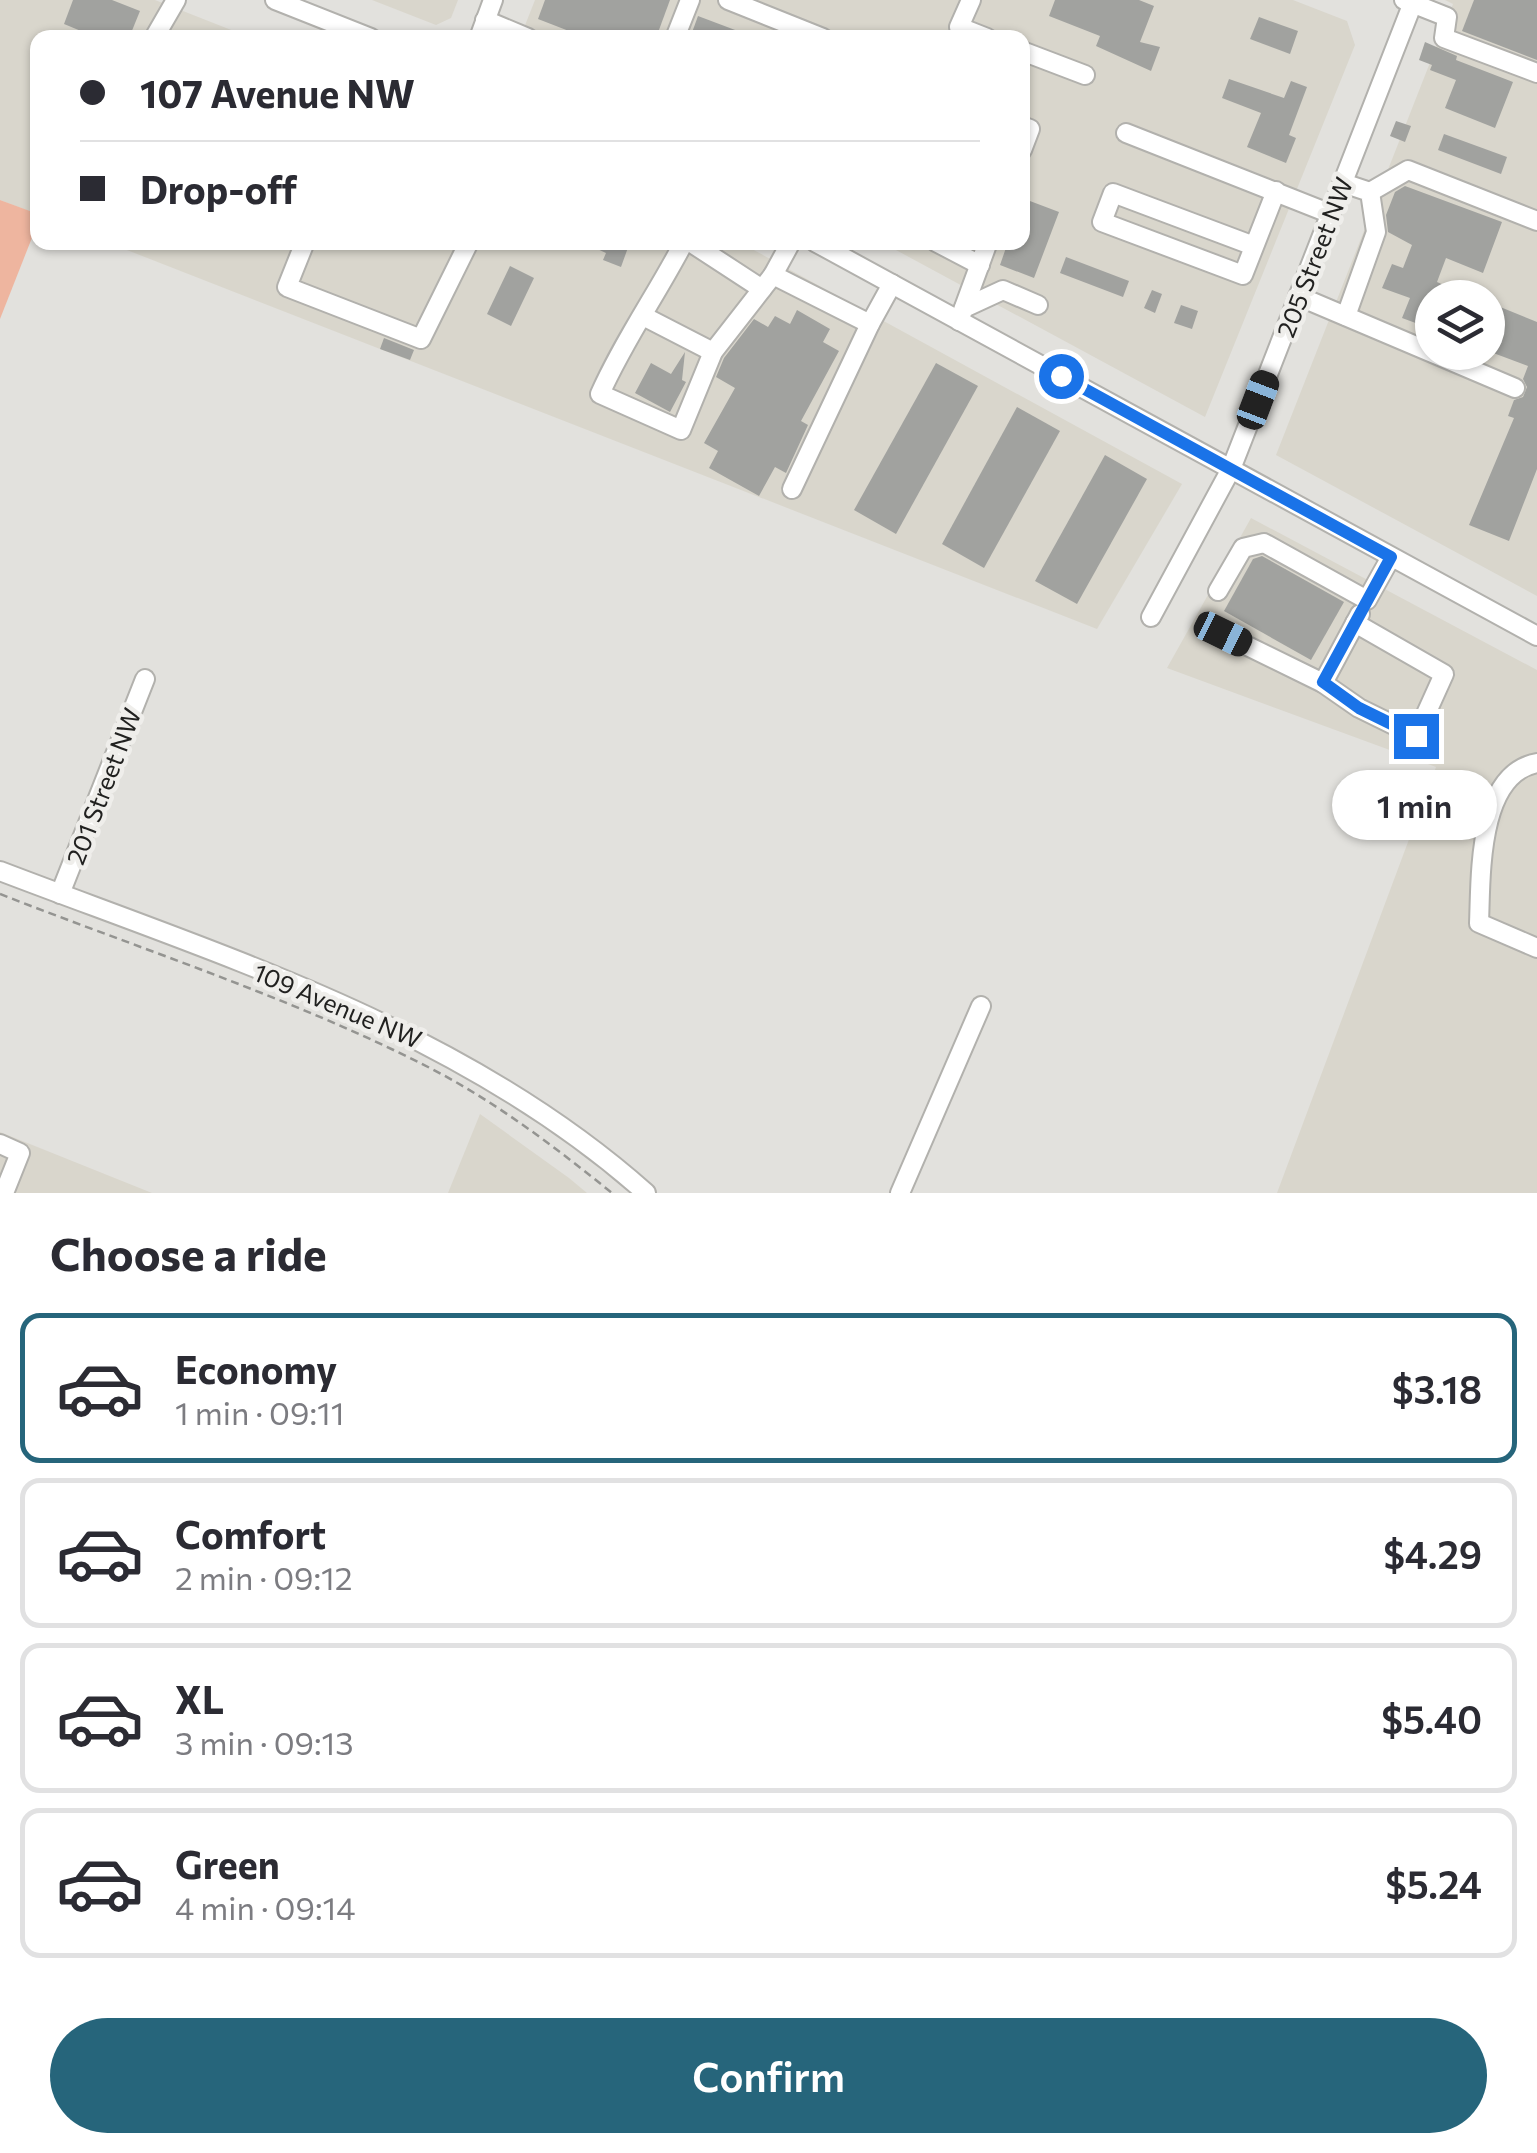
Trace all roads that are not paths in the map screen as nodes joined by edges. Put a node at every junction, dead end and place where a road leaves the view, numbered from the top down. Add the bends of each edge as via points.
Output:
1 (176, 0) edge
2 (275, 0) edge
3 (493, 0) edge
4 (690, 0) edge
5 (728, 0) edge
6 (970, 0) edge
7 (1410, 1) edge
8 (482, 29) edge
9 (159, 30) edge
10 (351, 30) edge
11 (678, 30) edge
12 (803, 30) edge
13 (967, 30) edge
14 (1030, 54) edge
15 (1537, 73) edge
16 (1084, 74) dead end
17 (1126, 132) dead end
18 (1343, 182) junction
19 (1276, 191) junction
20 (1370, 192) junction
21 (1330, 214) junction
22 (1537, 221) edge
23 (1254, 246) junction
24 (302, 250) edge
25 (464, 250) edge
26 (683, 250) edge
27 (703, 250) edge
28 (786, 250) edge
29 (830, 250) edge
30 (952, 250) edge
31 (985, 250) edge
32 (980, 264) junction
33 (767, 282) junction
34 (892, 284) junction
35 (1298, 296) junction
36 (1038, 305) dead end
37 (962, 314) junction
38 (1346, 316) junction
39 (645, 317) junction
40 (870, 324) junction
41 (714, 352) junction
42 (1515, 388) dead end
43 (1231, 469) junction
44 (792, 489) dead end
45 (1391, 557) junction
46 (1218, 591) dead end
47 (1367, 600) junction
48 (1151, 617) dead end
49 (1355, 623) junction
50 (1223, 634) dead end
51 (1537, 636) edge
52 (145, 679) dead end
53 (1323, 682) junction
54 (1537, 763) edge
55 (0, 871) edge
56 (60, 894) junction
57 (1537, 948) edge
58 (981, 1006) dead end
59 (0, 1144) edge
60 (4, 1193) edge
61 (646, 1193) edge
62 (900, 1193) edge

1 - 9 street
2 - 10 street
3 - 8 street
4 - 11 street
5 - 12 street
6 - 13 street via 959,27
7 - 15 street via 1447,18 1444,38
7 - 18 street, 205 Street NW
14 - 16 street
17 - 19 street
18 - 20 street
18 - 21 street, 205 Street NW
19 - 21 street
19 - 23 street
20 - 22 street via 1408,170
20 - 38 street via 1376,232
21 - 35 street, 205 Street NW
23 - 23 street via 1242,275 1102,222 1112,193
24 - 25 street via 288,287 420,339
26 - 39 street
27 - 33 street
28 - 33 street
29 - 34 street
30 - 32 street
31 - 32 street
32 - 37 street
33 - 40 street
33 - 41 street
34 - 37 street
34 - 40 street
35 - 38 street
35 - 43 street, 205 Street NW
36 - 37 street via 1003,290
37 - 43 street
38 - 42 street
39 - 41 street
39 - 41 street via 624,341 600,394 681,430
40 - 44 street
43 - 45 street
43 - 48 street, 205 Street NW
45 - 47 street
45 - 51 street
46 - 47 street via 1243,548 1264,543
47 - 49 street
49 - 53 street
49 - 53 street via 1444,674 1416,736
50 - 53 street
52 - 56 street, 201 Street NW
54 - 57 street via 1495,796 1483,846 1479,924
55 - 56 street, 109 Avenue NW
56 - 61 street, 109 Avenue NW via 434,1046 543,1111
58 - 62 street
59 - 60 street via 20,1153

